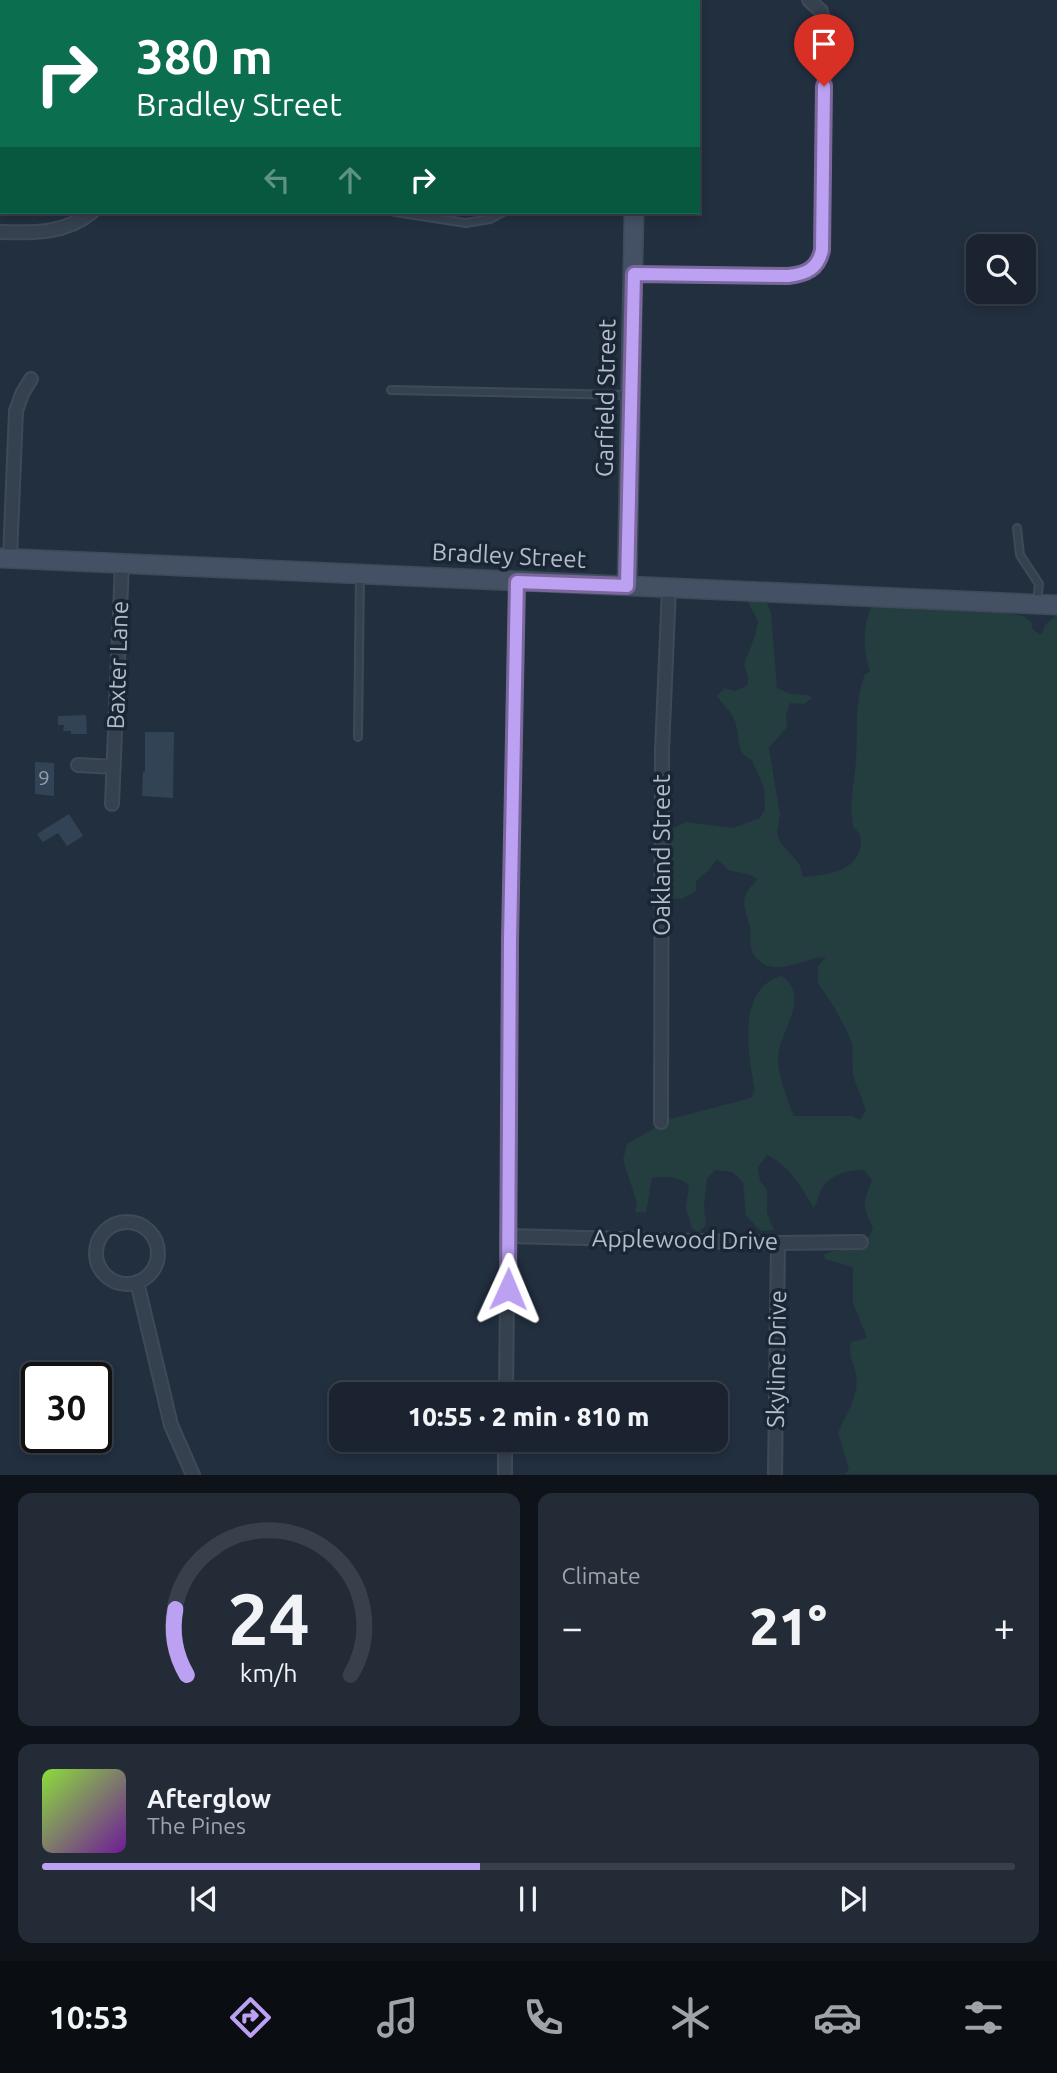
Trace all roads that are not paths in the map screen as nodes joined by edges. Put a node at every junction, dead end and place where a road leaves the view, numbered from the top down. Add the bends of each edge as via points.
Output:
1 (809, 0) edge
2 (89, 214) edge
3 (408, 214) edge
4 (499, 214) edge
5 (634, 214) edge
6 (0, 232) edge
7 (634, 274) junction
8 (31, 379) dead end
9 (391, 390) dead end
10 (631, 396) junction
11 (1017, 528) dead end
12 (5, 559) edge
13 (122, 563) junction
14 (360, 574) junction
15 (517, 582) junction
16 (627, 586) junction
17 (669, 588) junction
18 (1037, 604) junction
19 (1057, 605) edge
20 (358, 737) dead end
21 (78, 765) dead end
22 (114, 767) junction
23 (112, 804) dead end
24 (661, 1122) dead end
25 (509, 1236) junction
26 (778, 1242) junction
27 (861, 1242) dead end
28 (137, 1282) junction
29 (506, 1382) edge
30 (505, 1452) edge
31 (193, 1475) edge
32 (505, 1475) edge
33 (775, 1475) edge

1 - 7 street via 821,12 825,31 819,261 810,271 788,276
2 - 6 street via 64,228
3 - 4 lane via 466,223
5 - 7 main road, Garfield Street
7 - 10 main road, Garfield Street
8 - 12 street via 16,411
9 - 10 lane
10 - 16 main road, Garfield Street
11 - 18 lane via 1020,555 1039,584
12 - 13 main road, Bradley Street
13 - 14 main road, Bradley Street
13 - 22 street, Baxter Lane
14 - 15 main road, Bradley Street
14 - 20 lane
15 - 16 main road, Bradley Street
15 - 25 street
16 - 17 main road, Bradley Street
17 - 18 main road, Bradley Street
17 - 24 street, Oakland Street via 663,739
18 - 19 main road, Bradley Street
21 - 22 street
22 - 23 street, Baxter Lane
25 - 26 street, Applewood Drive
25 - 29 street
26 - 27 street, Applewood Drive
26 - 33 street, Skyline Drive
28 - 28 street via 155,1266 157,1246 143,1226 118,1224 100,1240 97,1260 112,1280
28 - 31 street via 167,1412
30 - 32 street

